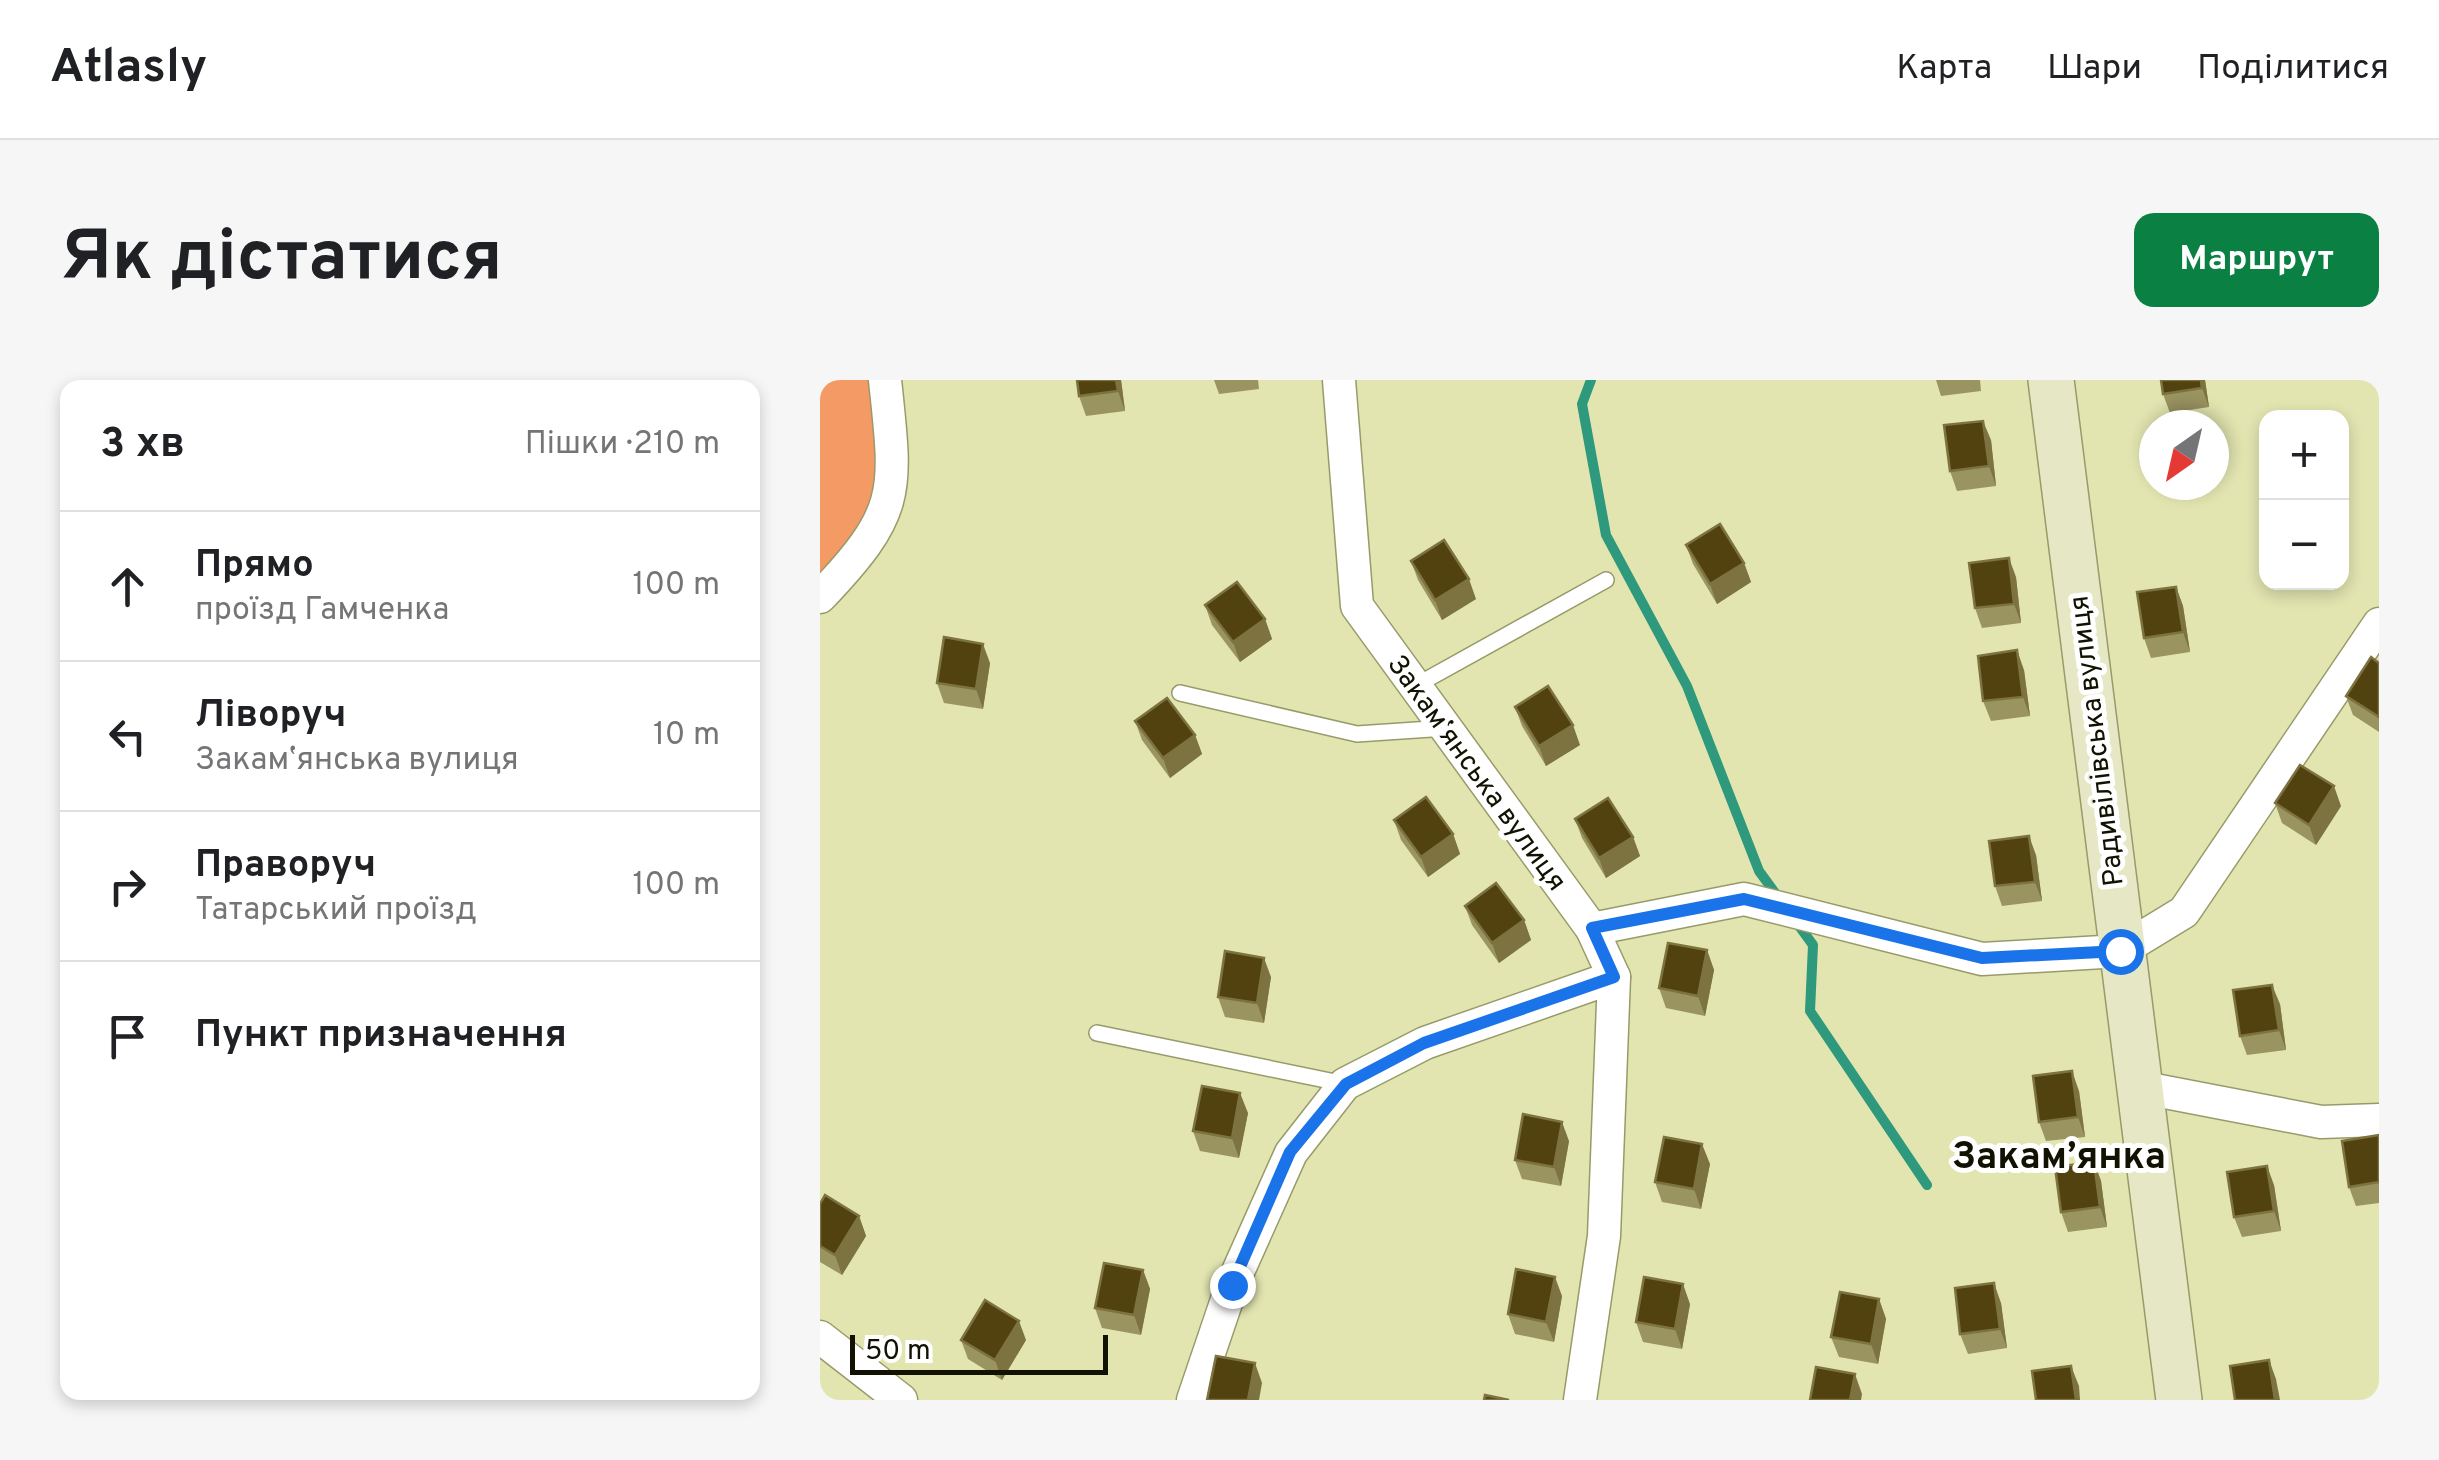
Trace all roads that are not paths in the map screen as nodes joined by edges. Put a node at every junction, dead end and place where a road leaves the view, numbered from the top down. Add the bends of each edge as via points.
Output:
1 (885, 380) edge
2 (1339, 380) edge
3 (2051, 380) edge
4 (1606, 580) dead end
5 (820, 597) edge
6 (2379, 624) edge
7 (1416, 686) junction
8 (1180, 694) dead end
9 (1446, 728) junction
10 (1592, 928) junction
11 (2120, 951) junction
12 (1614, 977) junction
13 (1097, 1032) dead end
14 (1346, 1084) junction
15 (2139, 1087) junction
16 (2379, 1120) edge
17 (820, 1338) edge
18 (901, 1400) edge
19 (1192, 1400) edge
20 (1580, 1400) edge
21 (2178, 1400) edge

1 - 5 street via 894,467 886,515
2 - 7 street, Закамʼянська вулиця via 1357,606
3 - 11 street, Радивілівська вулиця
4 - 7 lane
6 - 11 street via 2184,912
7 - 9 street, Закамʼянська вулиця
8 - 9 lane via 1357,734
9 - 10 street, Закамʼянська вулиця
10 - 11 street via 1744,899 1982,958
10 - 12 street, Закамʼянська вулиця
11 - 15 street, Радивілівська вулиця
12 - 14 street via 1424,1043
12 - 20 street, Закамʼянська вулиця via 1604,1236
13 - 14 lane
14 - 19 street via 1290,1152 1232,1285
15 - 16 street via 2322,1122
15 - 21 street, Радивілівська вулиця
17 - 18 street

